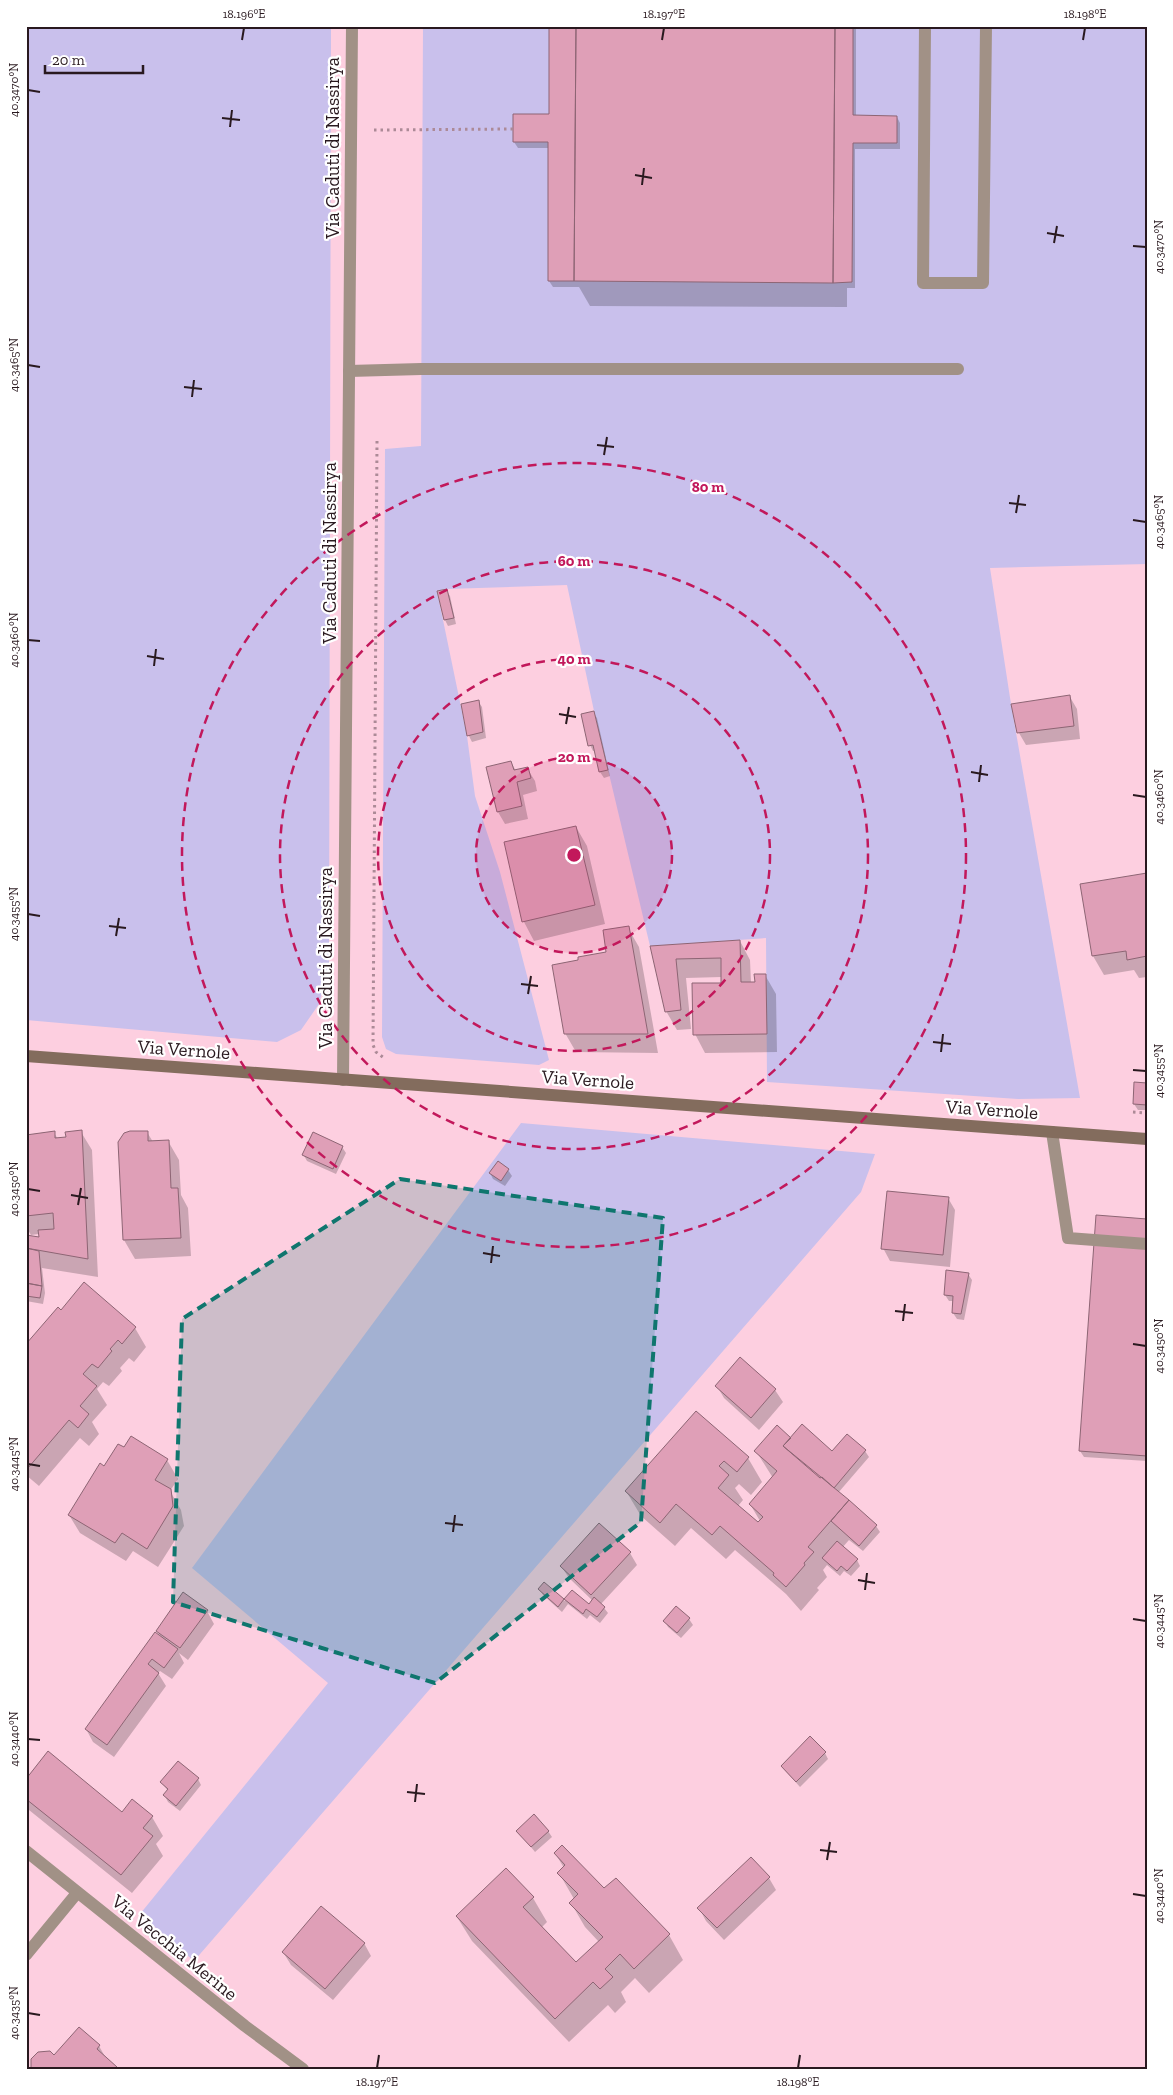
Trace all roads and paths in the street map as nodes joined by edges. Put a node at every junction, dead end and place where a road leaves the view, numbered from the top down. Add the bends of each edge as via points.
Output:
1 (352, 26) edge
2 (925, 26) edge
3 (986, 26) edge
4 (513, 129) dead end
5 (351, 130) junction
6 (958, 369) dead end
7 (349, 370) junction
8 (377, 441) dead end
9 (26, 1056) edge
10 (386, 1059) dead end
11 (343, 1080) junction
12 (1128, 1112) dead end
13 (1147, 1113) edge
14 (1052, 1132) junction
15 (1147, 1139) edge
16 (1147, 1244) edge
17 (26, 1851) edge
18 (78, 1893) junction
19 (26, 1955) edge
20 (303, 2069) edge

1 - 5 street, Via Caduti di Nassirya
2 - 3 street via 923,283 984,283
4 - 5 path
5 - 7 street, Via Caduti di Nassirya
6 - 7 street
7 - 11 street, Via Caduti di Nassirya
8 - 10 path via 373,1045 376,1052
9 - 11 main road, Via Vernole
11 - 14 main road, Via Vernole
12 - 13 path
14 - 15 main road, Via Vernole
14 - 16 street via 1068,1238
17 - 18 street, Via Vecchia Merine
18 - 19 street
18 - 20 street, Via Vecchia Merine

